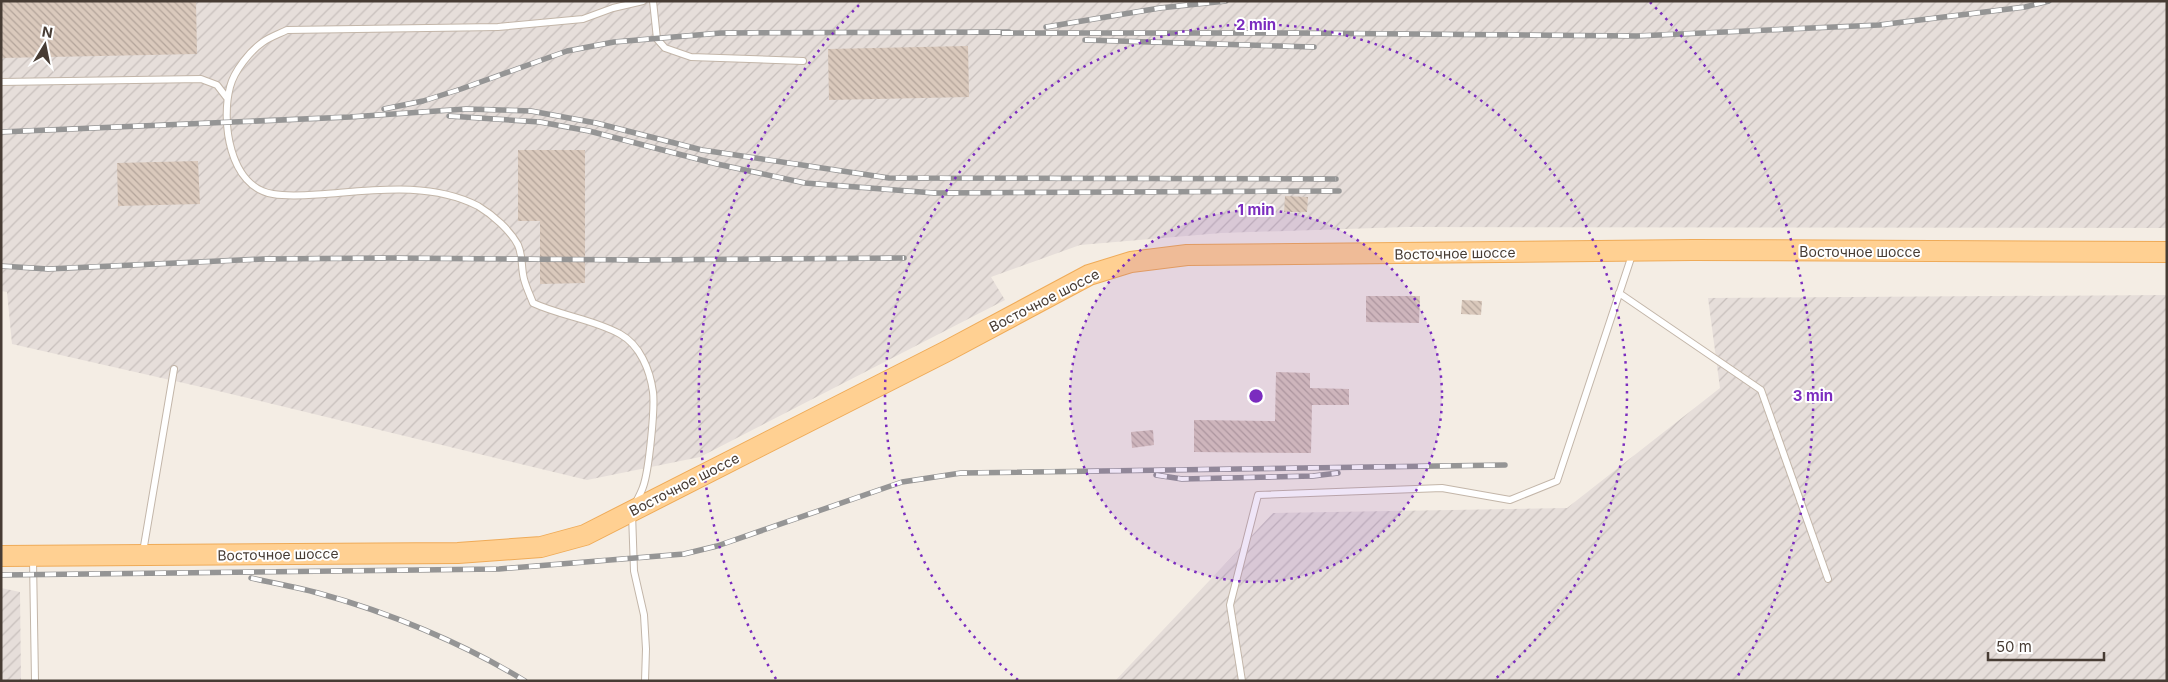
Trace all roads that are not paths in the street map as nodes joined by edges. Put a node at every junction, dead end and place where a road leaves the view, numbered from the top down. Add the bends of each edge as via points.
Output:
1 (643, 1) edge
2 (653, 1) edge
3 (803, 61) dead end
4 (1, 82) edge
5 (226, 98) junction
6 (1633, 251) junction
7 (2167, 252) edge
8 (1619, 293) junction
9 (174, 369) dead end
10 (632, 510) junction
11 (1, 556) edge
12 (33, 556) junction
13 (143, 556) junction
14 (1828, 580) dead end
15 (35, 681) edge
16 (645, 681) edge
17 (1242, 681) edge

1 - 5 lane via 583,19 507,26 287,30 263,42 246,59 231,81
2 - 3 lane via 657,39 665,48 691,57
4 - 5 lane via 200,79 216,85
5 - 10 lane via 231,153 245,177 259,189 271,194 296,196 396,189 438,193 466,201 508,230 519,247 524,278 533,304 604,326 633,344 647,368 653,393 644,486
6 - 7 main road, Восточное шоссе
6 - 8 lane
6 - 10 main road, Восточное шоссе via 1187,255 1131,262 1089,275
8 - 14 lane via 1761,390
8 - 17 lane via 1557,481 1510,500 1442,488 1258,495 1230,605
9 - 13 lane
10 - 13 main road, Восточное шоссе via 585,535 541,547 458,553
10 - 16 lane via 634,571 644,615
11 - 12 main road, Восточное шоссе
12 - 13 main road, Восточное шоссе
12 - 15 lane

